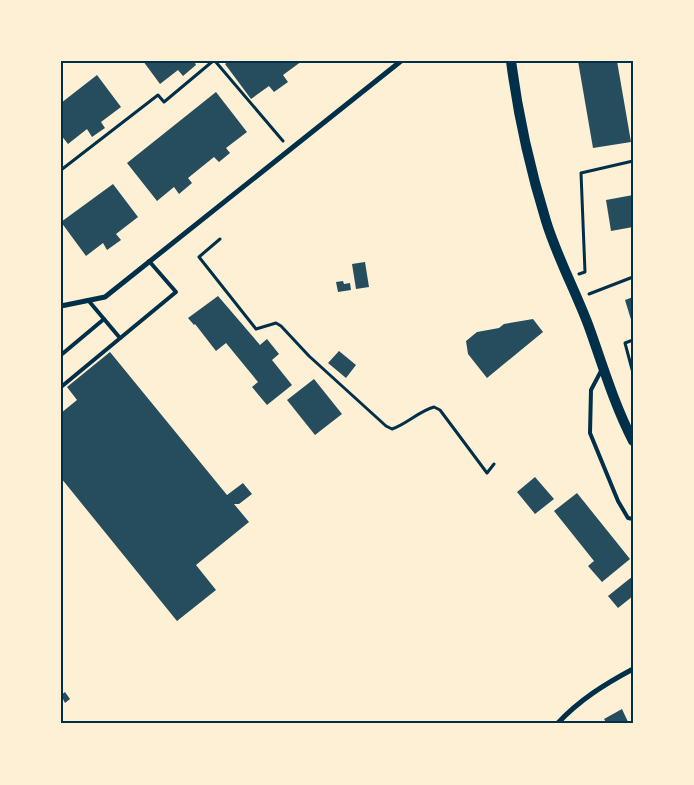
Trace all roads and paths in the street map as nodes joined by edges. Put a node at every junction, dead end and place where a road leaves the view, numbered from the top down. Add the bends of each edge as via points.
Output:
1 (214, 61) edge
2 (401, 61) edge
3 (511, 61) edge
4 (290, 149) junction
5 (633, 161) edge
6 (61, 170) edge
7 (220, 239) dead end
8 (149, 261) junction
9 (633, 277) edge
10 (569, 278) junction
11 (578, 298) junction
12 (88, 300) junction
13 (61, 306) edge
14 (104, 319) junction
15 (120, 338) junction
16 (633, 340) edge
17 (61, 355) edge
18 (602, 370) junction
19 (633, 373) edge
20 (61, 388) edge
21 (633, 441) edge
22 (494, 464) dead end
23 (633, 519) edge
24 (633, 669) edge
25 (557, 724) edge

1 - 4 path
1 - 6 path via 164,102 158,95
2 - 4 street
3 - 10 main road via 524,137 546,223
4 - 8 street
5 - 10 path via 581,173 585,272
7 - 22 path via 199,257 256,329 276,323 281,326 309,356 392,429 427,409 434,407 440,410 487,473
8 - 12 street via 105,297
8 - 15 lane via 176,292
9 - 11 path
10 - 11 main road
11 - 18 main road
12 - 13 street
12 - 14 lane
14 - 15 lane
14 - 17 lane
15 - 20 lane
16 - 19 path via 625,343
18 - 21 main road
18 - 23 lane via 591,390 590,433 618,501 628,518
24 - 25 street via 602,686

